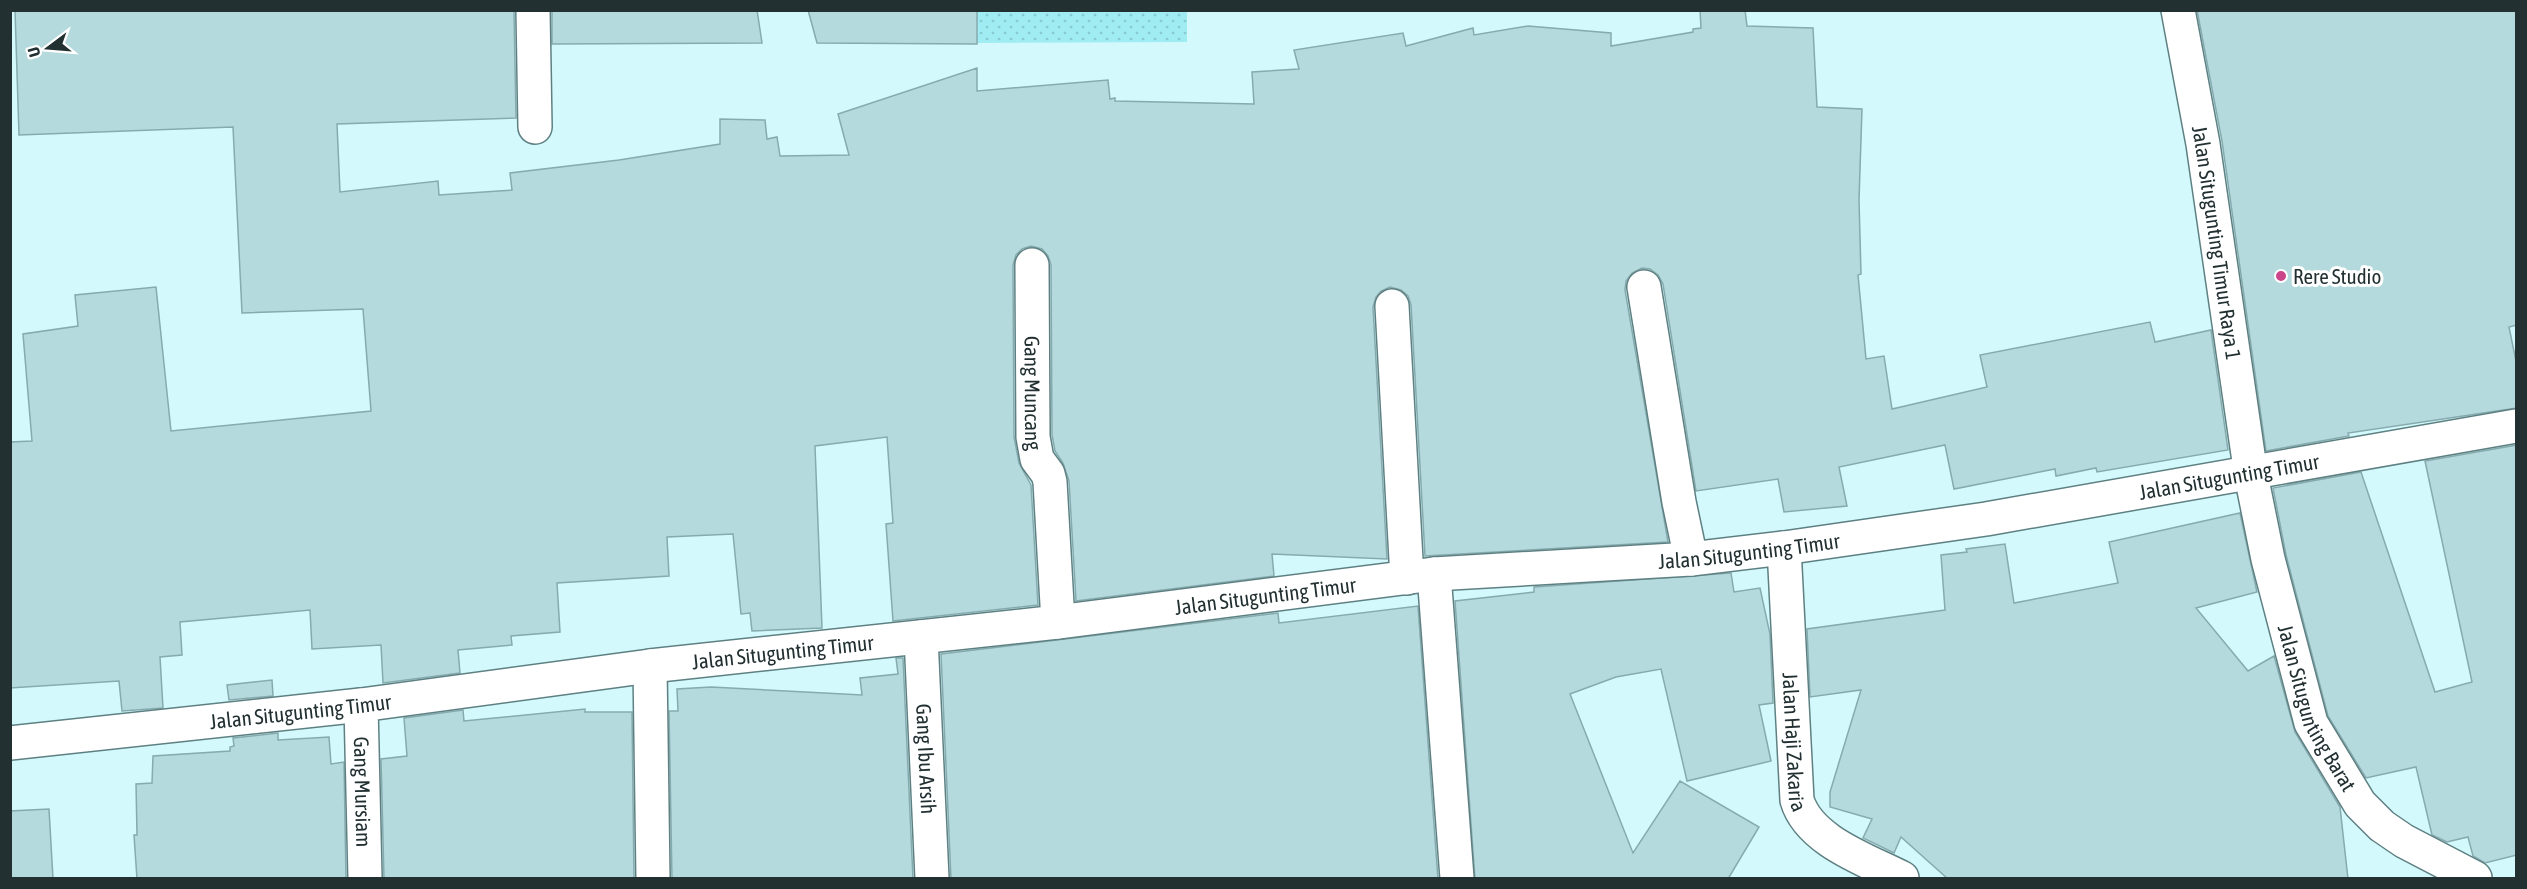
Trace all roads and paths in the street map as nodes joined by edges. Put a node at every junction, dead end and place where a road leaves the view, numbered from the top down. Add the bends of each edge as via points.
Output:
1 (534, 10) edge
2 (2178, 10) edge
3 (535, 128) dead end
4 (1032, 265) dead end
5 (1644, 287) dead end
6 (1392, 306) dead end
7 (2517, 426) edge
8 (2251, 475) junction
9 (1785, 548) junction
10 (1691, 559) junction
11 (1420, 576) junction
12 (1058, 622) junction
13 (921, 637) junction
14 (650, 666) junction
15 (361, 705) junction
16 (10, 743) edge
17 (365, 879) edge
18 (653, 879) edge
19 (932, 879) edge
20 (1457, 879) edge
21 (1902, 879) edge
22 (2475, 879) edge

1 - 3 street
2 - 8 street, Jalan Situgunting Timur Raya 1 via 2203,144
4 - 12 street, Gang Muncang via 1033,437 1036,459 1050,482
5 - 10 street
6 - 11 street
7 - 8 street, Jalan Situgunting Timur
8 - 9 street, Jalan Situgunting Timur
8 - 22 street, Jalan Situgunting Barat via 2268,560 2311,723 2360,804 2382,826
9 - 10 street, Jalan Situgunting Timur
9 - 21 street, Jalan Haji Zakaria via 1800,811 1821,835
10 - 11 street, Jalan Situgunting Timur
11 - 12 street, Jalan Situgunting Timur
11 - 20 street
12 - 13 street, Jalan Situgunting Timur
13 - 14 street, Jalan Situgunting Timur
13 - 19 street, Gang Ibu Arsih
14 - 15 street, Jalan Situgunting Timur
14 - 18 street
15 - 16 street, Jalan Situgunting Timur
15 - 17 street, Gang Mursiam

